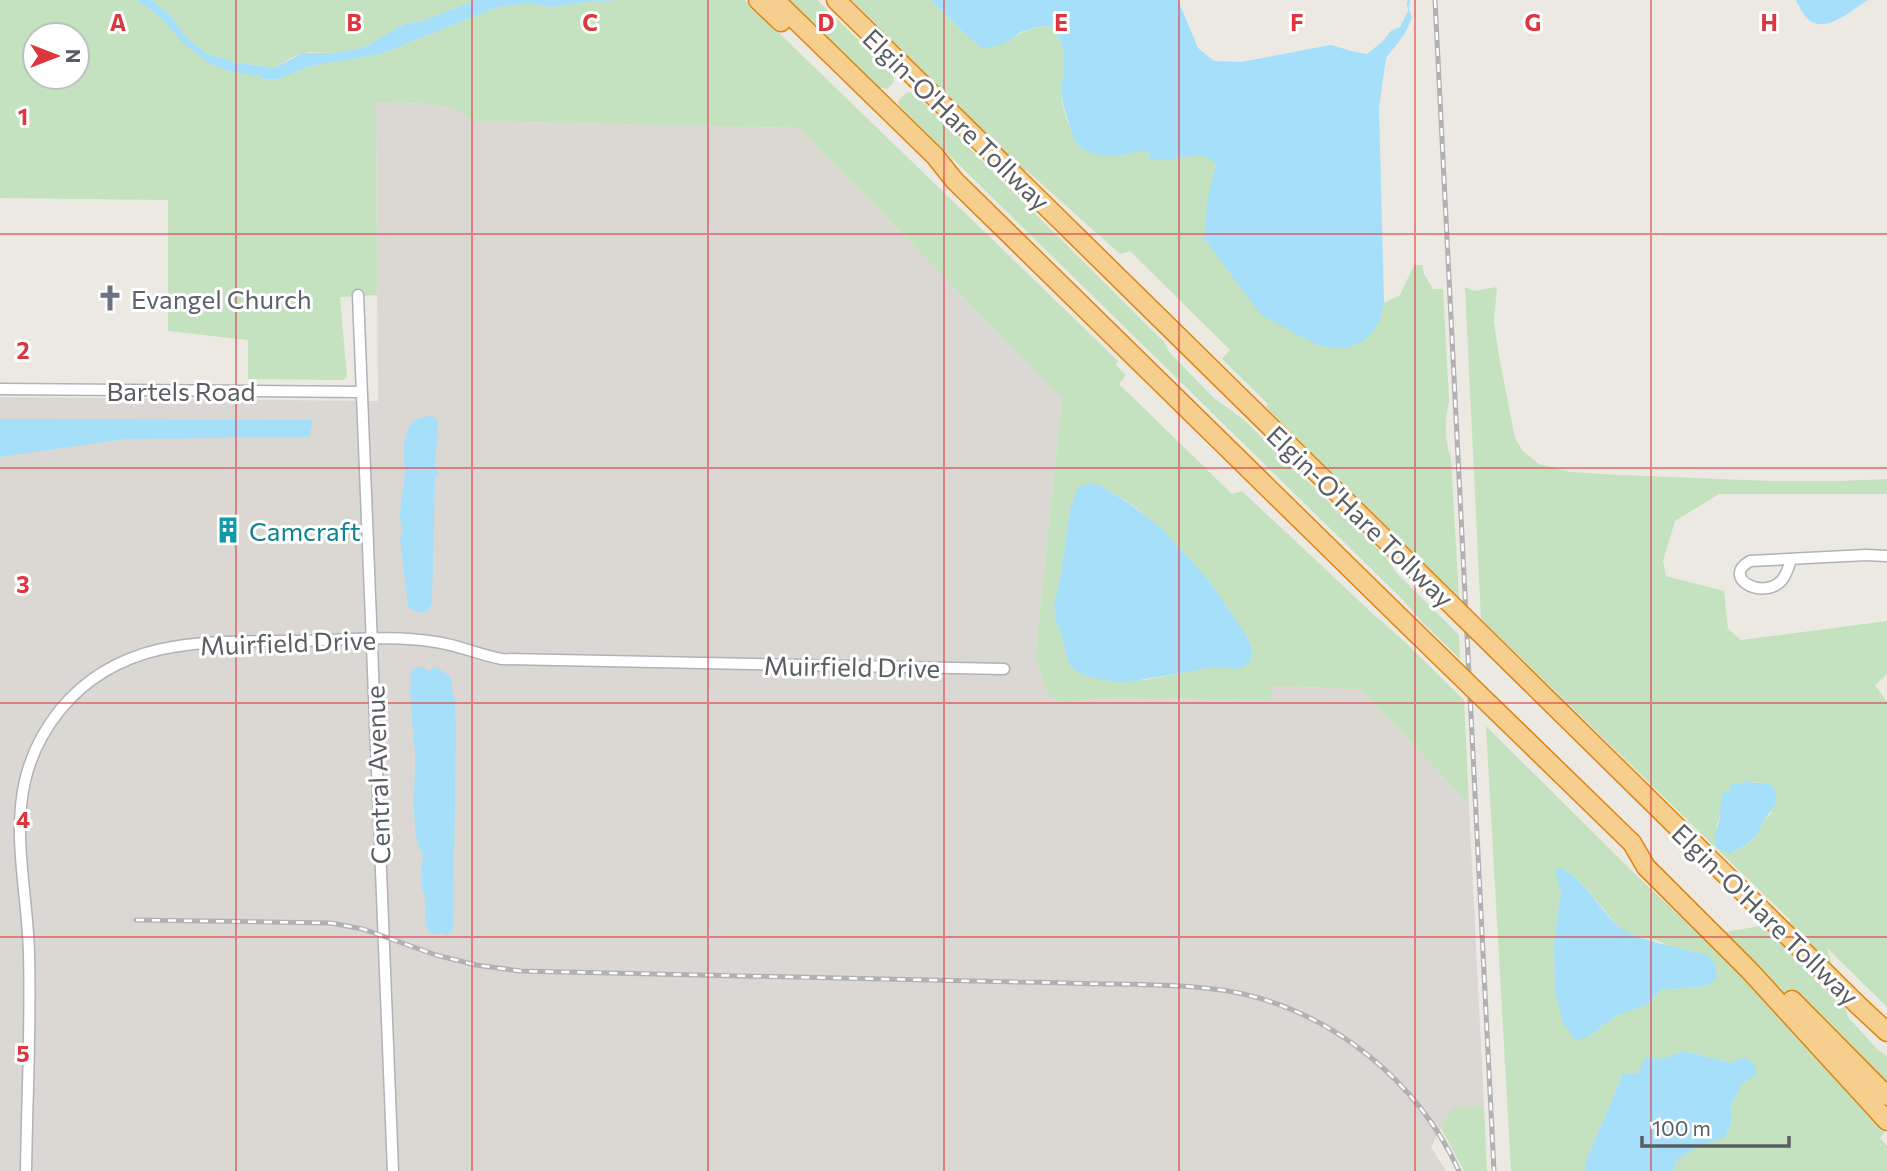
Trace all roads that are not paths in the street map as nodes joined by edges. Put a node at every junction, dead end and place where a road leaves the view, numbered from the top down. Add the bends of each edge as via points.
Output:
1 (758, 0) edge
2 (775, 0) edge
3 (836, 0) edge
4 (954, 180) junction
5 (358, 295) dead end
6 (0, 389) edge
7 (362, 392) junction
8 (1887, 556) edge
9 (1791, 559) junction
10 (372, 638) junction
11 (1004, 669) dead end
12 (1632, 843) junction
13 (1887, 1032) edge
14 (1887, 1097) edge
15 (1887, 1121) edge
16 (26, 1171) edge
17 (393, 1171) edge

1 - 4 highway via 929,162
2 - 4 highway
3 - 13 highway, Elgin-O'Hare Tollway, bridge
4 - 12 highway, Elgin-O'Hare Tollway, bridge
5 - 7 street, Central Avenue
6 - 7 street, Bartels Road
7 - 10 street, Central Avenue
8 - 9 street
9 - 9 street via 1750,561 1742,570 1742,580 1754,588 1774,586 1782,580
10 - 11 street, Muirfield Drive via 439,642 502,659
10 - 16 street, Muirfield Drive via 181,645 149,652 93,679 73,695 44,734 25,778 20,813 29,955
10 - 17 street, Central Avenue
12 - 14 highway, Elgin-O'Hare Tollway
12 - 15 highway via 1646,867 1749,970

